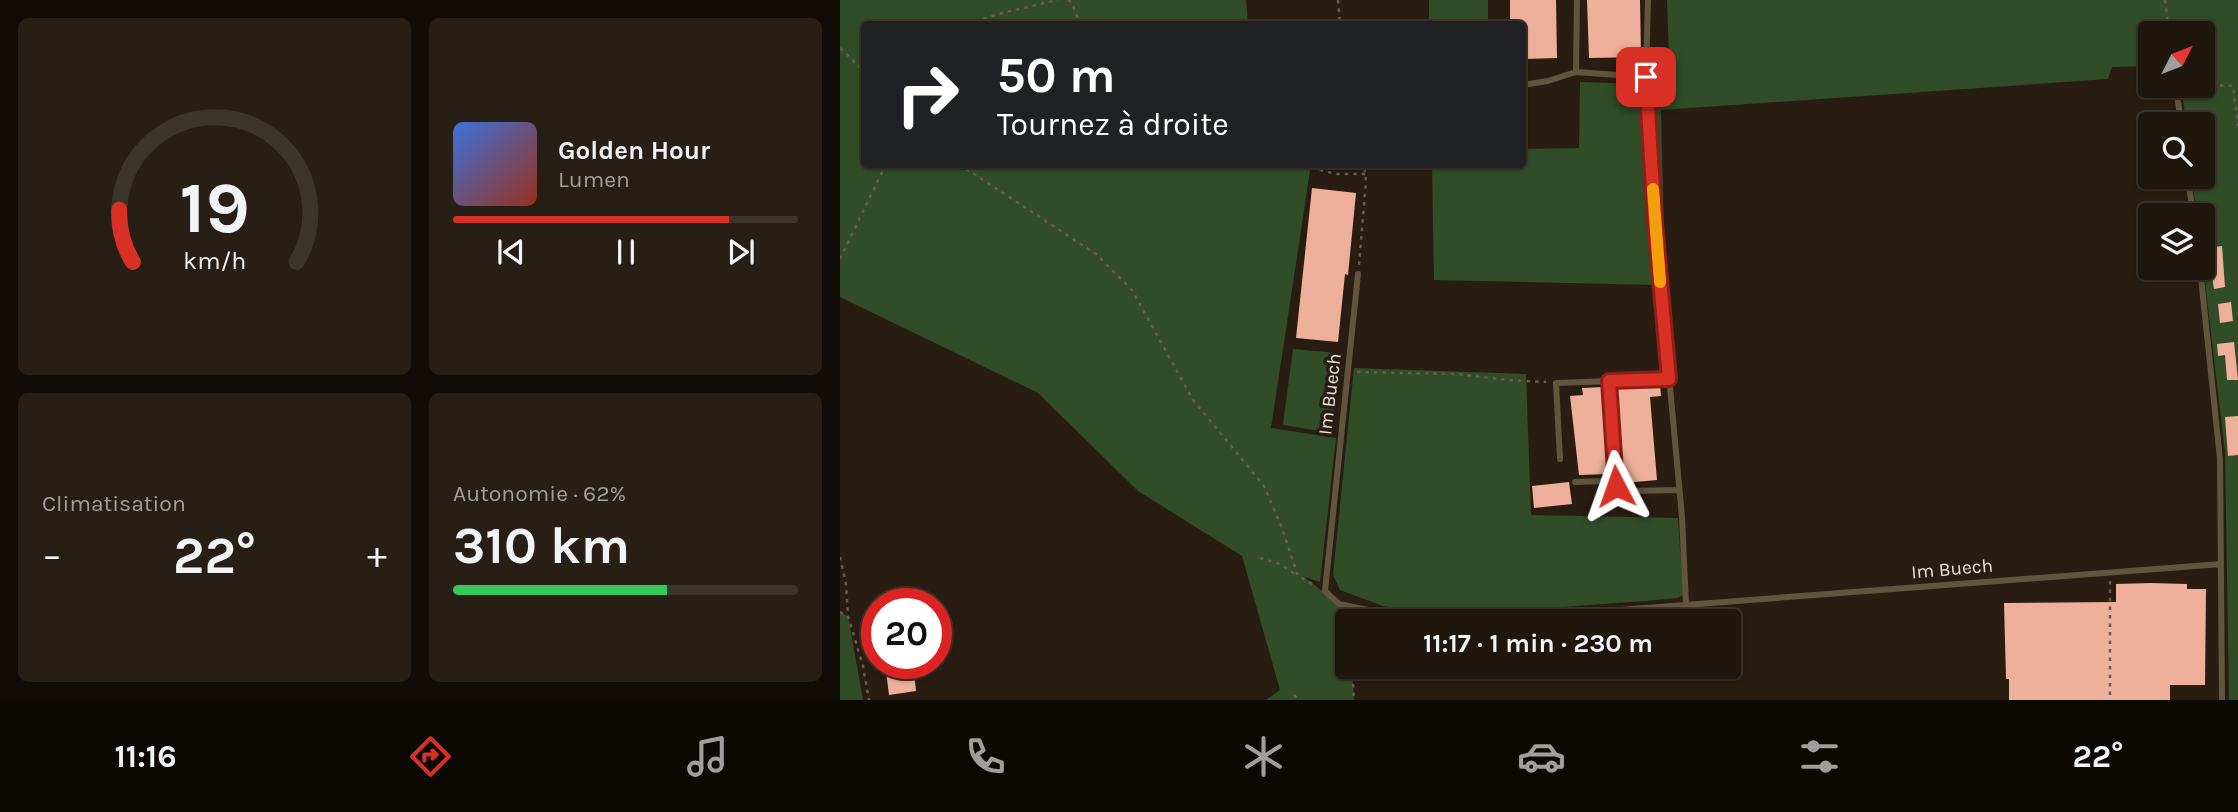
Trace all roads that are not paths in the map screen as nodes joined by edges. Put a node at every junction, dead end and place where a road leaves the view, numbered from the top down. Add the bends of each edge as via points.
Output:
1 (1577, 0) edge
2 (1648, 0) edge
3 (1576, 72) junction
4 (1646, 77) junction
5 (1526, 84) edge
6 (1358, 274) road end
7 (2201, 280) edge
8 (1669, 379) junction
9 (1609, 381) junction
10 (1560, 459) dead end
11 (1575, 482) dead end
12 (1616, 486) junction
13 (1678, 489) junction
14 (2221, 564) junction
15 (1686, 605) junction
16 (1363, 609) edge
17 (1633, 609) edge
18 (2222, 700) edge

1 - 3 lane
2 - 4 lane
3 - 4 lane
3 - 5 lane
4 - 8 lane
6 - 16 lane, Im Buech via 1325,591 1339,604
7 - 14 lane via 2220,459
8 - 9 lane
8 - 13 lane
9 - 10 lane via 1556,383
9 - 12 lane
11 - 12 lane via 1605,481
12 - 13 lane via 1625,491
13 - 15 lane
14 - 15 lane, Im Buech
14 - 18 lane
15 - 17 lane, Im Buech

